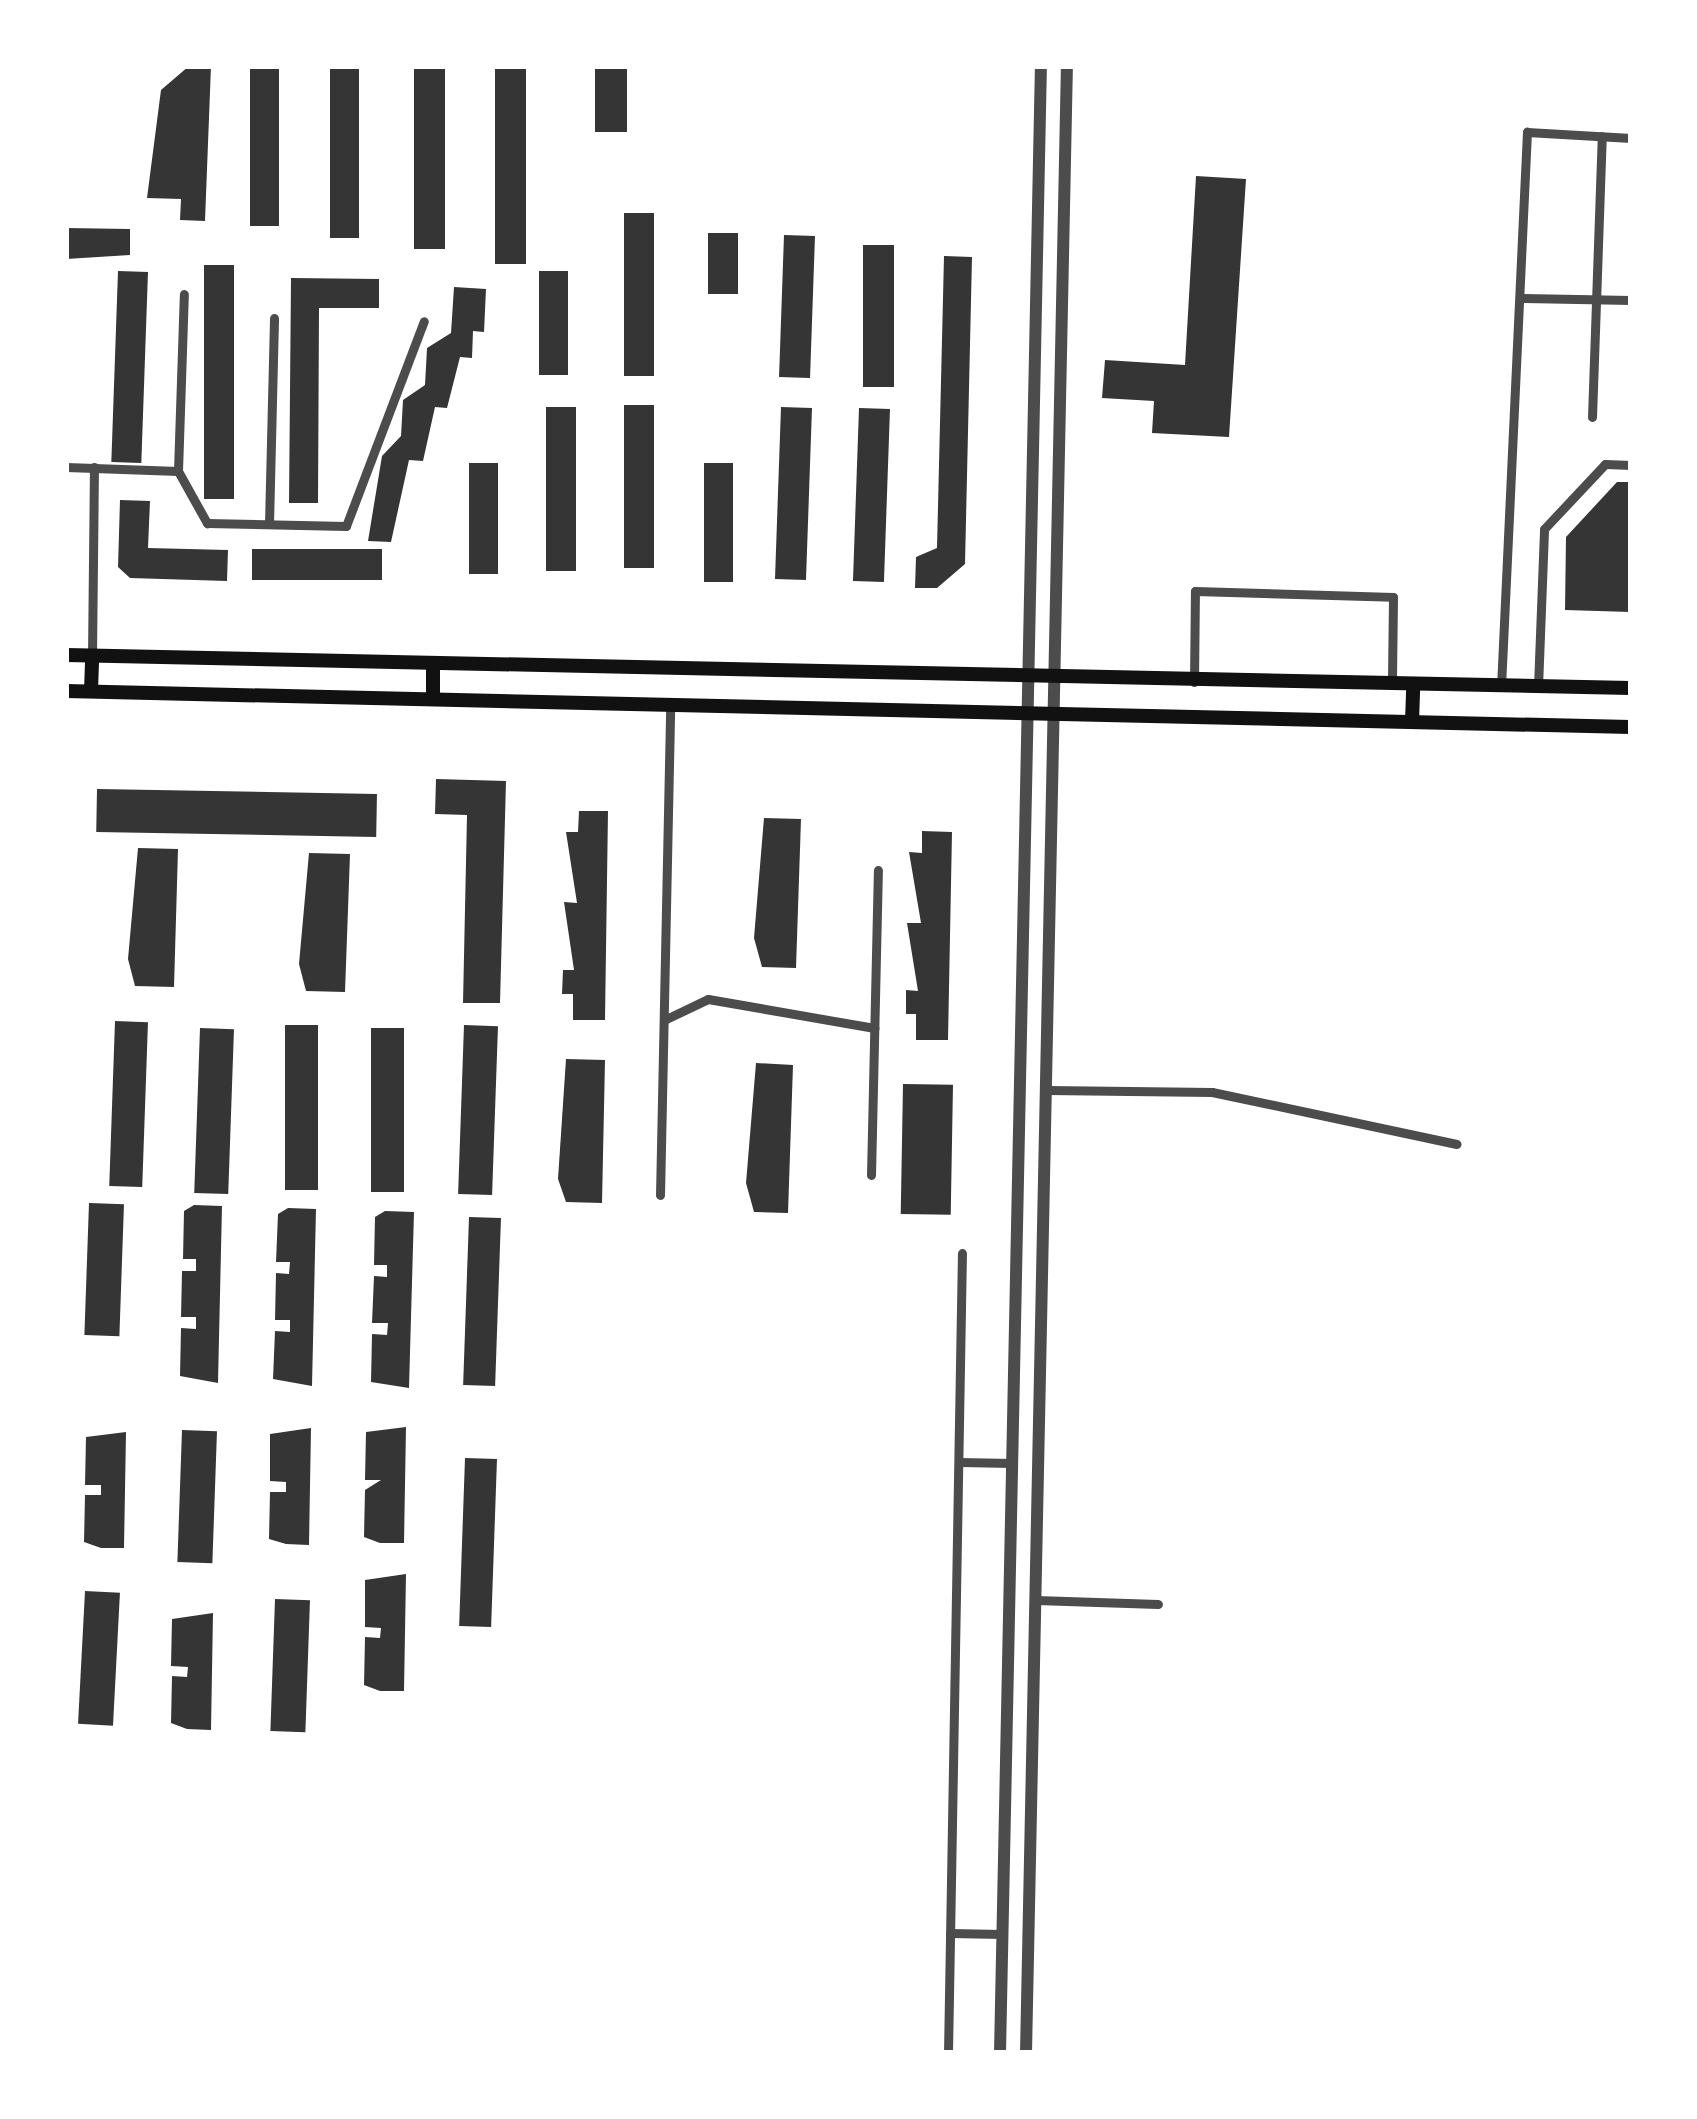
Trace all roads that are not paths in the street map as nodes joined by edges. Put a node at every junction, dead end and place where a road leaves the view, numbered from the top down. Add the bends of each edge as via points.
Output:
1 (1041, 66) edge
2 (1067, 66) edge
3 (1602, 136) junction
4 (1631, 138) edge
5 (184, 294) dead end
6 (1520, 298) junction
7 (1596, 299) junction
8 (1631, 300) edge
9 (274, 318) dead end
10 (424, 321) dead end
11 (1592, 416) dead end
12 (1631, 465) edge
13 (66, 467) edge
14 (94, 467) junction
15 (178, 471) junction
16 (269, 524) junction
17 (66, 655) edge
18 (92, 656) junction
19 (433, 664) junction
20 (671, 671) junction
21 (1029, 679) junction
22 (1057, 679) junction
23 (1194, 682) junction
24 (1392, 685) junction
25 (1413, 686) junction
26 (1501, 687) junction
27 (1538, 687) junction
28 (1631, 688) edge
29 (66, 691) edge
30 (91, 691) junction
31 (433, 699) junction
32 (670, 704) junction
33 (1027, 716) junction
34 (1055, 716) junction
35 (1412, 722) junction
36 (1631, 727) edge
37 (878, 869) dead end
38 (664, 1020) junction
39 (874, 1028) junction
40 (1047, 1090) junction
41 (1457, 1144) dead end
42 (871, 1175) dead end
43 (660, 1196) dead end
44 (962, 1253) dead end
45 (959, 1462) junction
46 (1012, 1463) junction
47 (1036, 1600) junction
48 (1158, 1604) dead end
49 (950, 1933) junction
50 (1002, 1934) junction
51 (948, 2053) edge
52 (1000, 2053) edge
53 (1026, 2053) edge

1 - 21 street
2 - 22 street
3 - 4 street
3 - 6 street via 1527,133
3 - 7 street
5 - 15 street
6 - 7 street
6 - 26 street
7 - 8 street
7 - 11 street
9 - 16 street
10 - 16 street via 346,526
12 - 27 street via 1605,464 1544,529
13 - 14 street
14 - 15 street
14 - 18 street
15 - 16 street via 207,523
17 - 18 main road
18 - 19 main road
18 - 30 main road
19 - 20 main road
19 - 31 main road
20 - 21 main road
20 - 32 main road
21 - 22 main road
21 - 33 street
22 - 23 main road
22 - 34 street
23 - 24 main road
23 - 24 street via 1195,590 1393,597
24 - 25 main road
25 - 26 main road
25 - 35 main road
26 - 27 main road
27 - 28 main road
29 - 30 main road
30 - 31 main road
31 - 32 main road
32 - 33 main road
32 - 38 street
33 - 34 main road
33 - 46 street
34 - 35 main road
34 - 40 street
35 - 36 main road
37 - 39 street
38 - 39 street via 708,999
38 - 43 street
39 - 42 street
40 - 41 street via 1212,1092
40 - 47 street
44 - 45 street
45 - 46 street
45 - 49 street
46 - 50 street
47 - 48 street
47 - 53 street
49 - 50 street
49 - 51 street
50 - 52 street

